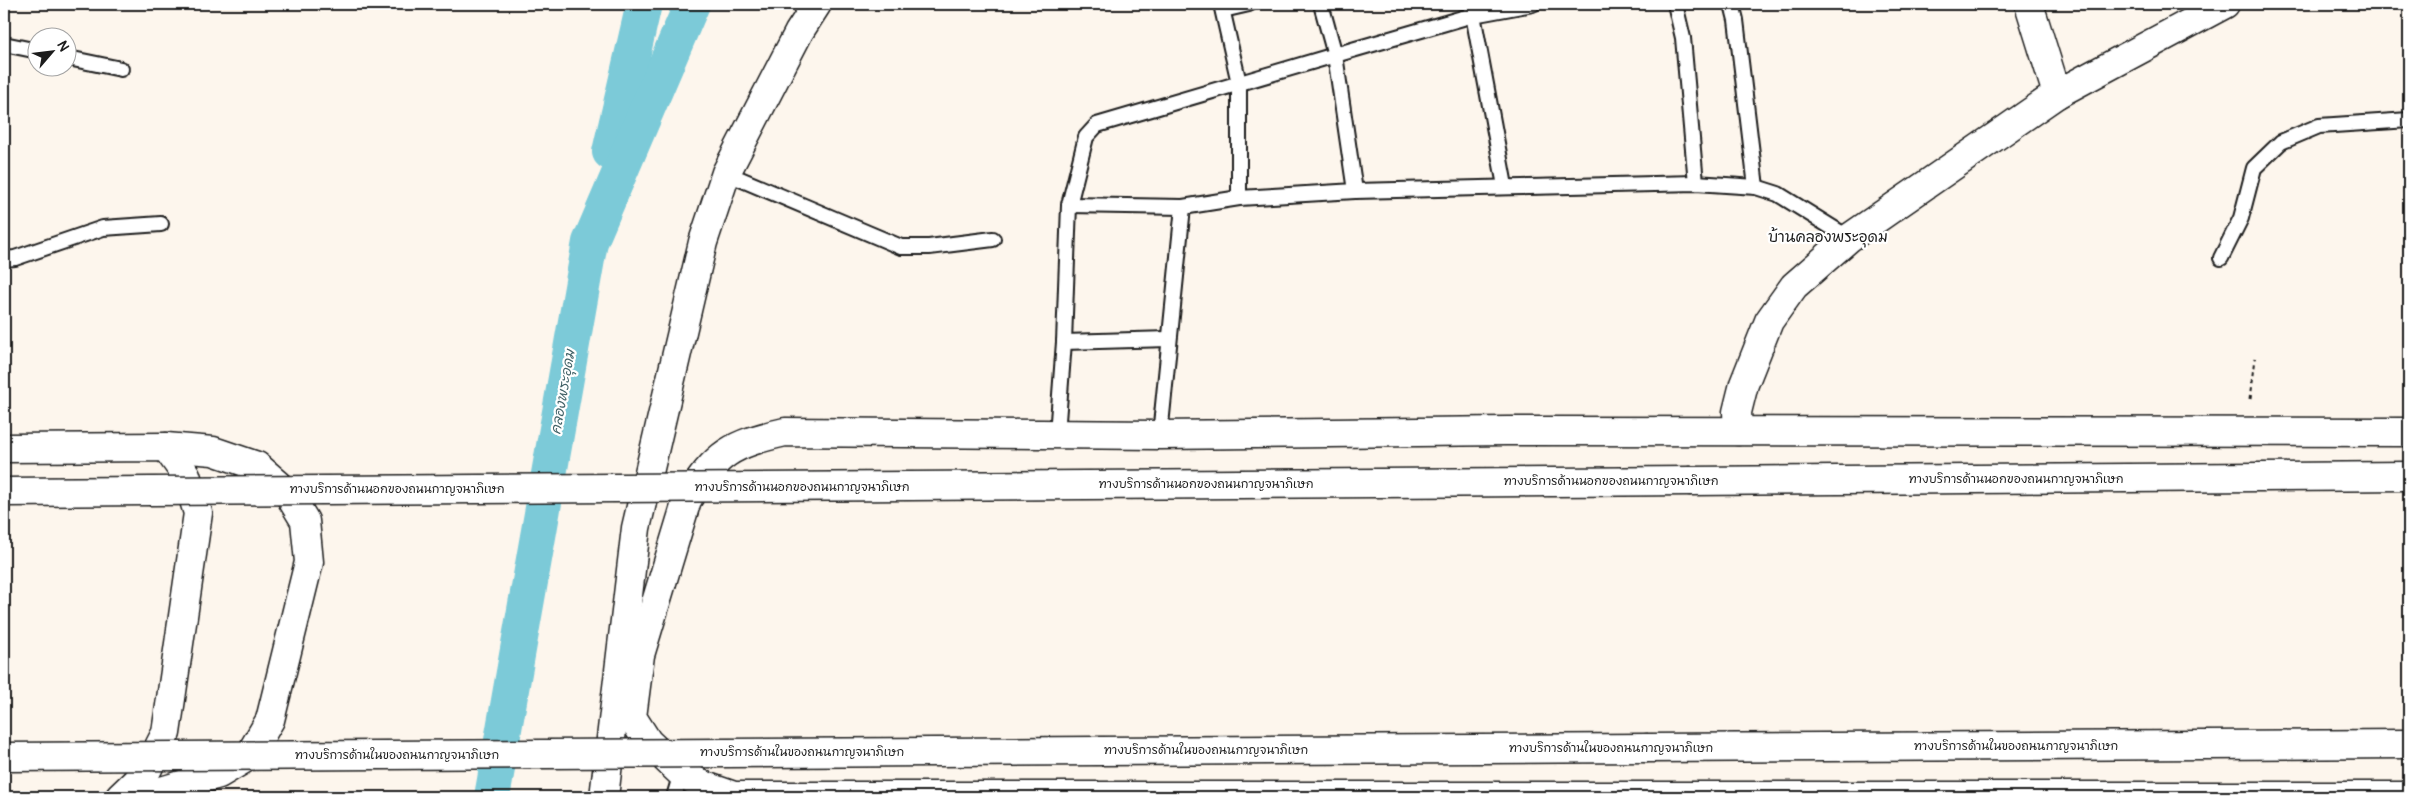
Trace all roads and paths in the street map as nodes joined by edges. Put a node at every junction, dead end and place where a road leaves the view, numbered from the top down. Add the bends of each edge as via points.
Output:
1 (818, 4) edge
2 (1249, 4) edge
3 (1322, 4) edge
4 (1533, 4) edge
5 (1676, 4) edge
6 (1732, 4) edge
7 (2029, 4) edge
8 (2225, 4) edge
9 (1222, 7) edge
10 (1472, 9) edge
11 (4, 44) edge
12 (28, 49) edge
13 (1335, 55) junction
14 (78, 60) edge
15 (121, 69) dead end
16 (1239, 83) junction
17 (2057, 94) junction
18 (2409, 120) edge
19 (726, 173) junction
20 (1696, 183) junction
21 (1505, 186) junction
22 (1756, 187) junction
23 (1355, 191) junction
24 (1239, 198) junction
25 (1069, 205) junction
26 (1182, 207) junction
27 (161, 224) dead end
28 (1849, 238) junction
29 (993, 239) dead end
30 (2221, 258) dead end
31 (4, 260) edge
32 (1170, 339) junction
33 (1064, 342) junction
34 (2255, 358) dead end
35 (1738, 431) junction
36 (2247, 431) junction
37 (2409, 432) edge
38 (1057, 434) junction
39 (1160, 435) junction
40 (166, 447) junction
41 (4, 448) edge
42 (2409, 476) edge
43 (4, 492) edge
44 (2409, 744) edge
45 (4, 757) edge
46 (678, 785) edge
47 (2409, 796) edge
48 (120, 797) edge
49 (141, 797) edge
50 (604, 797) edge
51 (1623, 797) edge
52 (2194, 797) edge

1 - 19 main road via 799,32
2 - 9 lane
3 - 13 lane
4 - 10 lane
5 - 20 lane via 1683,38
6 - 22 lane
7 - 17 main road
8 - 17 main road
9 - 16 lane
10 - 13 lane
10 - 21 lane
11 - 12 lane
13 - 16 lane
13 - 23 lane
14 - 15 lane
16 - 24 lane
16 - 25 lane via 1097,125 1086,137
17 - 28 main road
18 - 30 lane via 2319,126 2281,142 2254,168 2241,218
19 - 29 lane via 901,247
19 - 50 main road via 703,242 636,528
20 - 21 lane
20 - 22 lane
21 - 23 lane
22 - 28 lane via 1778,194
23 - 24 lane
24 - 26 lane
25 - 26 lane
25 - 33 lane
26 - 32 lane
27 - 31 lane via 103,228
28 - 35 main road via 1794,286 1769,321 1744,384 1737,412
32 - 33 lane
32 - 39 lane
33 - 38 lane
34 - 36 path
35 - 36 main road
35 - 39 main road
36 - 37 main road
38 - 39 main road
38 - 46 main road via 785,432 756,438 722,454 688,500 640,655 632,717
40 - 41 main road
40 - 48 main road via 186,475 198,513 166,733 146,772
40 - 49 main road via 213,451 257,466 288,493 305,520 309,562 270,720 249,756 219,774
42 - 43 main road, ทางบริการด้านนอกของถนนกาญจนาภิเษก, bridge
44 - 45 main road, ทางบริการด้านในของถนนกาญจนาภิเษก, bridge
46 - 51 main road via 705,786 734,796 768,797
47 - 52 main road
51 - 52 main road

